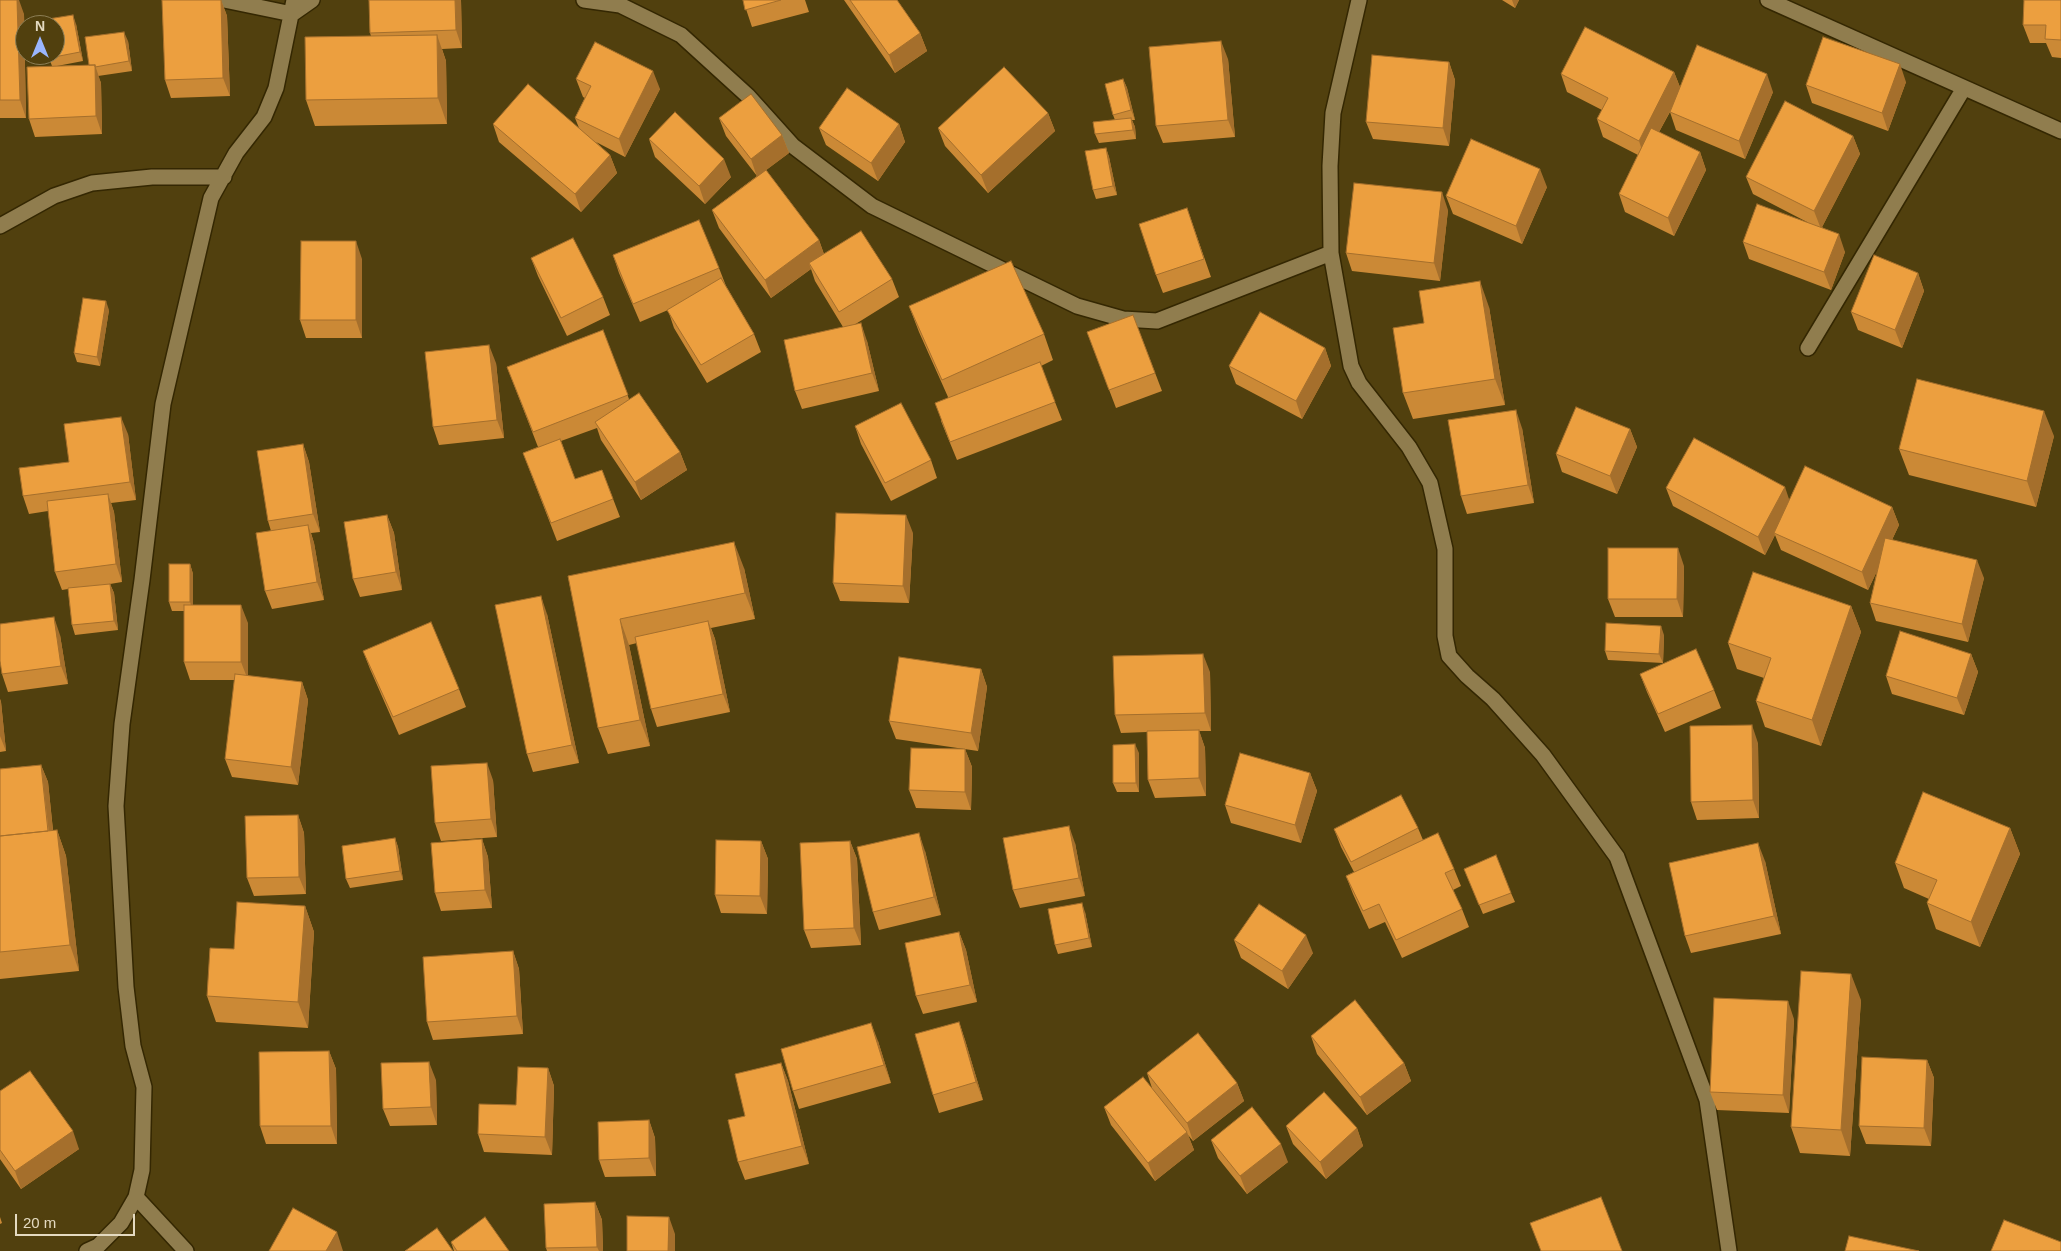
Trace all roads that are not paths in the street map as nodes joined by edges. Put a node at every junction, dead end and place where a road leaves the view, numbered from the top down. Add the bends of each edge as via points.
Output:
1 (224, 0) edge
2 (312, 0) edge
3 (584, 0) edge
4 (1359, 0) edge
5 (1768, 0) edge
6 (293, 7) edge
7 (1964, 88) junction
8 (2061, 131) edge
9 (224, 177) junction
10 (0, 226) edge
11 (1331, 253) junction
12 (1808, 348) dead end
13 (136, 1197) junction
14 (88, 1251) edge
15 (186, 1251) edge
16 (1729, 1251) edge

1 - 6 street
2 - 6 street
3 - 11 street via 620,5 680,35 748,96 793,146 872,206 1077,306 1123,319 1157,321
4 - 11 street via 1333,113
5 - 7 street
6 - 9 street via 276,88 264,117 236,153
7 - 8 street
7 - 12 street
9 - 10 street via 152,177 92,183 54,196
9 - 13 street via 211,198 163,404 122,724 116,806 126,987 133,1046 144,1087 142,1170
11 - 16 street via 1351,366 1359,383 1409,447 1430,484 1445,549 1445,636 1449,656 1543,755 1617,857 1707,1100
13 - 14 street via 121,1222 98,1246
13 - 15 street

